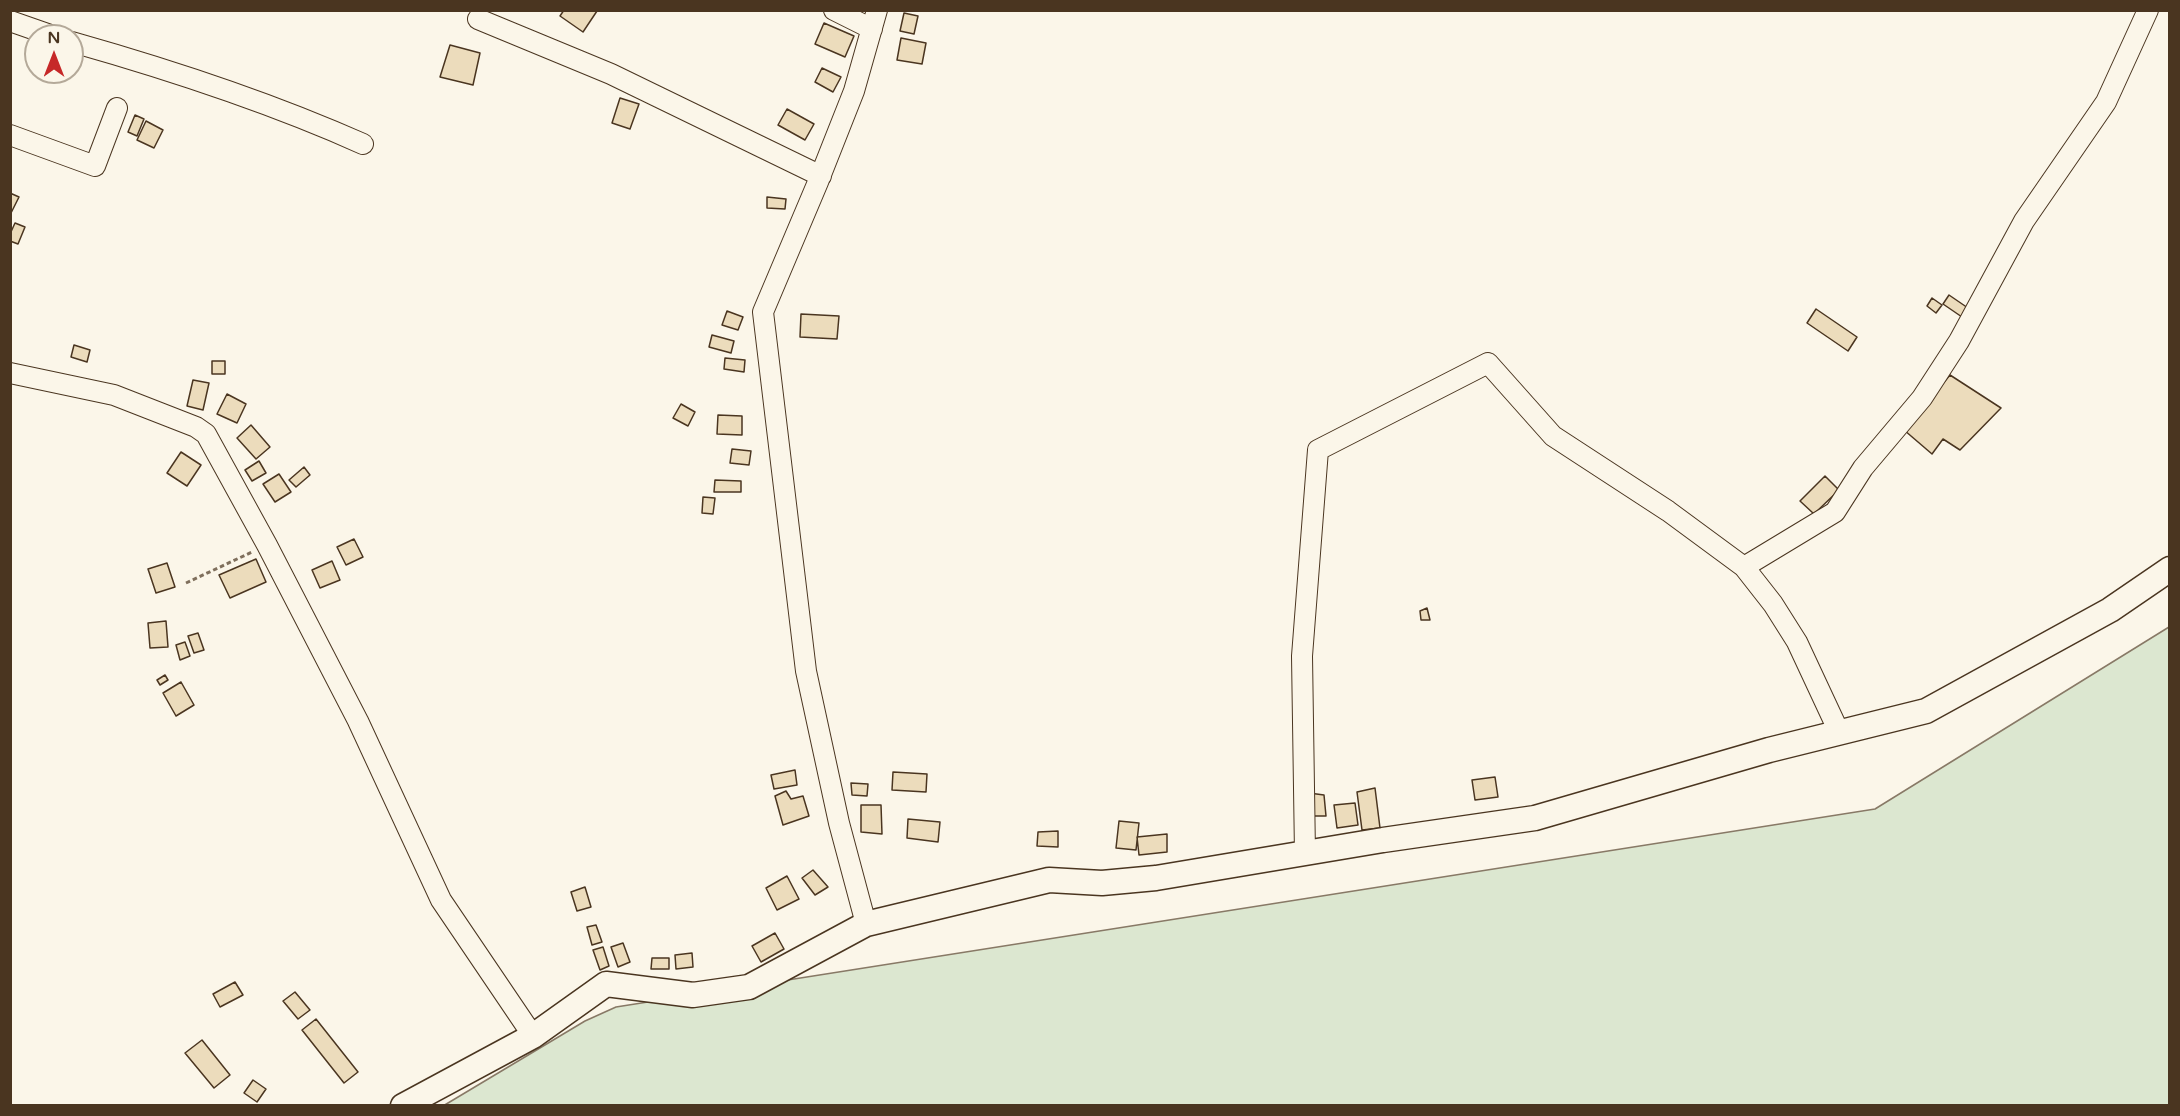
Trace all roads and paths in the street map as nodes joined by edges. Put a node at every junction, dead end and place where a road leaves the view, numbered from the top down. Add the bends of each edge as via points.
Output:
1 (834, 10) edge
2 (2148, 10) edge
3 (478, 19) dead end
4 (874, 20) edge
5 (84, 45) edge
6 (117, 108) dead end
7 (10, 135) edge
8 (363, 144) dead end
9 (821, 176) junction
10 (10, 373) edge
11 (267, 545) junction
12 (1744, 567) junction
13 (2169, 569) edge
14 (186, 583) dead end
15 (1839, 732) junction
16 (1305, 854) junction
17 (866, 924) junction
18 (533, 1036) junction
19 (403, 1106) edge

1 - 4 street
2 - 12 street via 2106,102 2024,221 1959,341 1922,398 1863,468 1835,512
3 - 9 street via 611,74
4 - 9 street via 854,90
5 - 8 street via 158,66
6 - 7 street via 95,166
9 - 17 street via 763,312 806,671
10 - 11 street via 114,395 196,427 206,434
11 - 14 path
11 - 18 street via 358,721 441,900
12 - 15 street via 1797,642
12 - 16 street via 1668,511 1553,436 1488,363 1318,450 1302,656
13 - 15 main road via 2109,610 1926,711
15 - 16 main road via 1535,818
16 - 17 main road via 1156,878 1102,883 1048,880
17 - 18 main road via 749,987 693,995 606,984
18 - 19 main road

